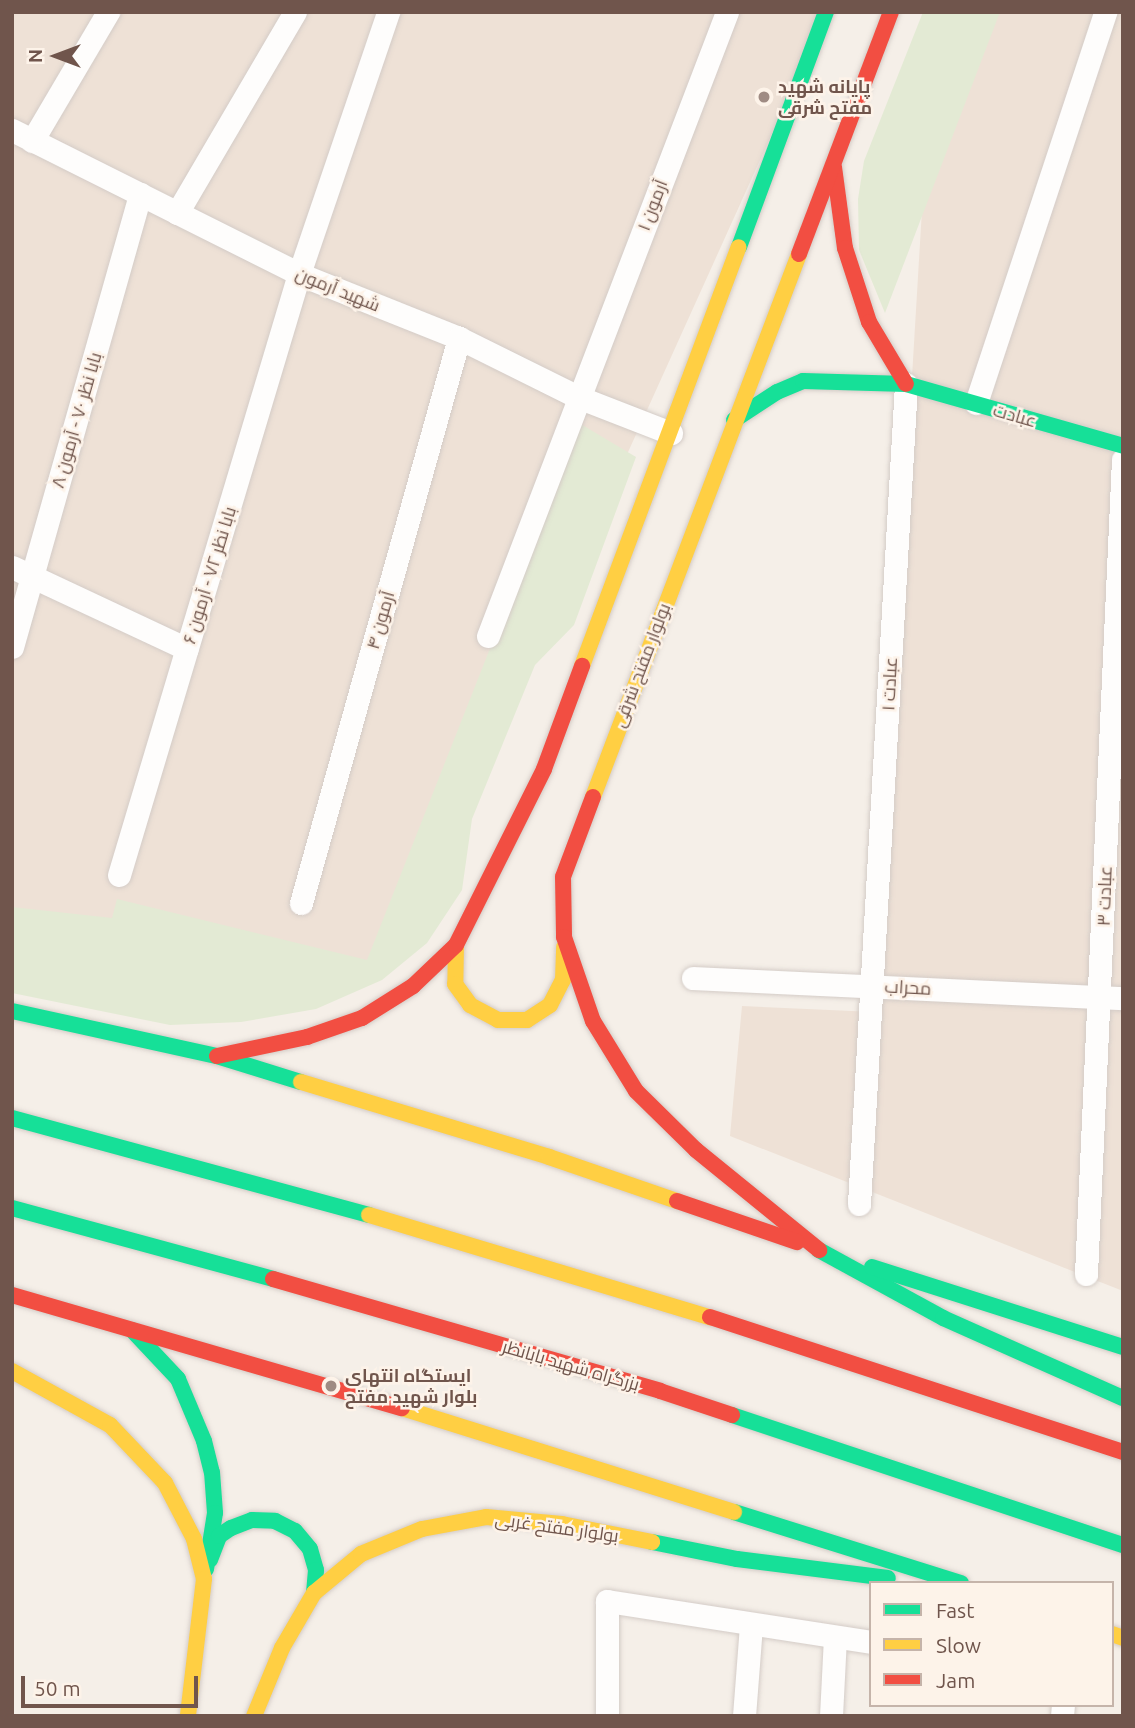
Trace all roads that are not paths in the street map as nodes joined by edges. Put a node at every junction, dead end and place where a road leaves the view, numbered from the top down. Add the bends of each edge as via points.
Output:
1 (108, 12) edge
2 (295, 12) edge
3 (388, 12) edge
4 (727, 12) edge
5 (825, 12) edge
6 (891, 12) edge
7 (1105, 12) edge
8 (22, 135) edge
9 (834, 163) junction
10 (140, 194) junction
11 (177, 213) junction
12 (299, 274) junction
13 (459, 338) junction
14 (906, 384) junction
15 (578, 397) junction
16 (976, 403) junction
17 (734, 420) junction
18 (671, 433) junction
19 (1123, 446) edge
20 (1123, 460) edge
21 (22, 571) edge
22 (488, 636) dead end
23 (12, 647) edge
24 (187, 649) junction
25 (119, 875) dead end
26 (301, 903) dead end
27 (564, 937) junction
28 (456, 945) junction
29 (693, 978) dead end
30 (871, 985) junction
31 (1099, 998) junction
32 (1123, 998) edge
33 (12, 1011) edge
34 (216, 1056) junction
35 (12, 1118) edge
36 (859, 1205) dead end
37 (12, 1208) edge
38 (819, 1250) junction
39 (1086, 1274) dead end
40 (12, 1295) edge
41 (130, 1328) junction
42 (1123, 1347) edge
43 (12, 1371) edge
44 (1123, 1398) edge
45 (1123, 1452) edge
46 (1123, 1545) edge
47 (204, 1579) junction
48 (902, 1581) edge
49 (955, 1581) edge
50 (314, 1593) junction
51 (751, 1624) junction
52 (835, 1637) junction
53 (869, 1642) edge
54 (188, 1716) edge
55 (254, 1716) edge
56 (607, 1716) edge
57 (744, 1716) edge
58 (831, 1716) edge

1 - 8 street
2 - 11 street
3 - 12 street, بابا نظر ۷۲ - آرمون ۶
4 - 15 street, آرمون ۱
5 - 18 main road
6 - 9 main road, بولوار مفتح شرقی
7 - 16 street
8 - 10 street, شهید آرمون
9 - 14 main road via 845,248 869,322
9 - 17 main road, بولوار مفتح شرقی
10 - 11 street, شهید آرمون
10 - 21 street, بابا نظر ۷۰ - آرمون ۸
11 - 12 street, شهید آرمون
12 - 13 street, شهید آرمون
12 - 24 street, بابا نظر ۷۲ - آرمون ۶
13 - 15 street, شهید آرمون
13 - 26 street, آرمون ۴
14 - 16 main road, عبادت
14 - 17 main road, عبادت via 803,381
14 - 30 street, عبادت ۱
15 - 18 street, شهید آرمون
15 - 22 street, آرمون ۱
16 - 19 main road, عبادت
17 - 27 main road, بولوار مفتح شرقی via 563,877
18 - 28 main road via 544,768
20 - 31 street, عبادت ۳
21 - 23 street, بابا نظر ۷۰ - آرمون ۸
21 - 24 street
24 - 25 street, بابا نظر ۷۲ - آرمون ۶
27 - 28 main road via 563,980 550,1004 527,1020 498,1020 470,1005 455,984
27 - 38 main road, بولوار مفتح شرقی via 593,1021 636,1091 696,1150
28 - 34 main road via 413,986 362,1018 307,1038
29 - 30 street, محراب
30 - 31 street, محراب
30 - 36 street, عبادت ۱
31 - 32 street, محراب
31 - 39 street, عبادت ۳
33 - 34 main road
34 - 38 main road via 549,1157
35 - 45 main road via 284,1190 691,1311
37 - 46 main road, بزرگراه شهید بابانظر via 660,1391
38 - 42 main road
38 - 44 main road via 943,1318
40 - 41 main road
41 - 47 main road via 178,1379 204,1441 215,1513
41 - 49 main road via 331,1386
43 - 47 main road via 110,1425 165,1483 194,1539
47 - 50 main road via 219,1536 252,1520 275,1521 295,1531 310,1549 316,1570
47 - 54 main road
48 - 50 main road, بولوار مفتح غربی via 855,1571 737,1559 562,1524 486,1517 422,1529 360,1554
50 - 55 main road, بولوار مفتح غربی via 282,1648
51 - 52 street
51 - 56 street via 607,1601
51 - 57 street
52 - 53 street
52 - 58 street

